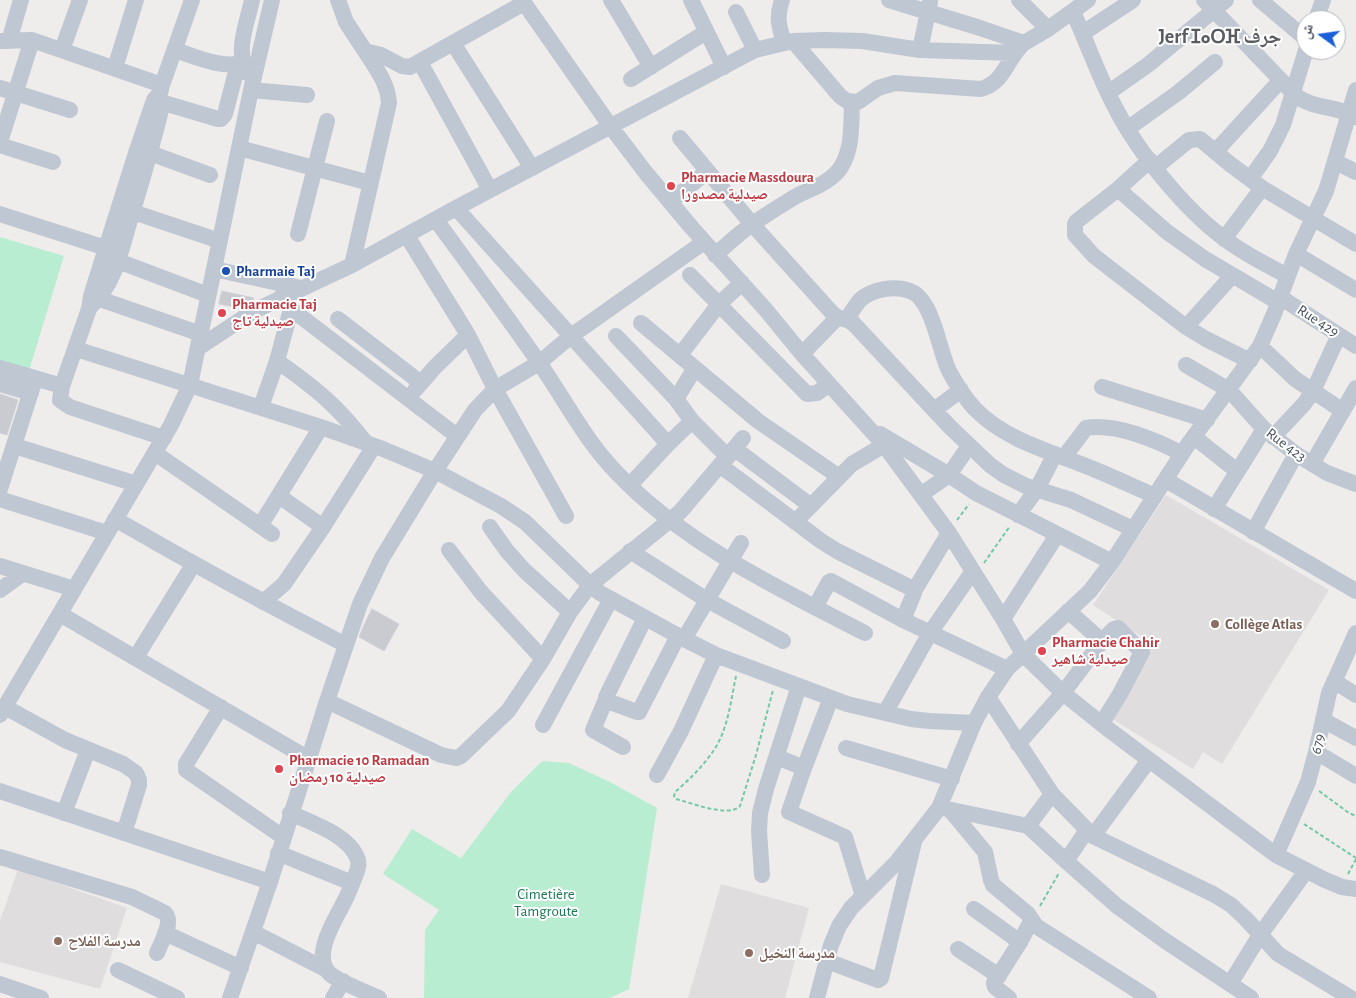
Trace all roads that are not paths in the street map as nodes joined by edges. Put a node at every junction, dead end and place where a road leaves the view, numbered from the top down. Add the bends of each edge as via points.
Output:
1 (21, 0) edge
2 (80, 0) edge
3 (136, 0) edge
4 (192, 0) edge
5 (252, 0) edge
6 (272, 0) edge
7 (338, 0) edge
8 (611, 0) edge
9 (691, 0) edge
10 (782, 0) edge
11 (889, 0) edge
12 (1019, 0) edge
13 (1088, 0) edge
14 (1131, 0) edge
15 (1260, 0) edge
16 (523, 1) edge
17 (1215, 4) edge
18 (930, 5) edge
19 (736, 12) dead end
20 (1072, 12) junction
21 (1048, 29) junction
22 (1296, 31) edge
23 (706, 32) junction
24 (1083, 33) junction
25 (32, 40) junction
26 (4, 41) edge
27 (789, 42) junction
28 (453, 43) junction
29 (1019, 48) junction
30 (62, 50) junction
31 (176, 50) junction
32 (755, 50) junction
33 (920, 50) junction
34 (365, 51) junction
35 (1303, 60) edge
36 (420, 62) junction
37 (1215, 62) dead end
38 (240, 63) junction
39 (651, 67) junction
40 (724, 67) junction
41 (115, 68) junction
42 (632, 79) dead end
43 (1280, 81) junction
44 (252, 86) junction
45 (8, 90) edge
46 (1356, 90) edge
47 (1108, 93) junction
48 (1292, 93) junction
49 (160, 95) junction
50 (307, 95) dead end
51 (852, 102) junction
52 (70, 110) dead end
53 (1353, 116) edge
54 (327, 121) dead end
55 (611, 127) junction
56 (1127, 129) junction
57 (680, 138) dead end
58 (0, 144) edge
59 (239, 148) junction
60 (1215, 152) junction
61 (150, 153) junction
62 (53, 162) dead end
63 (1336, 162) junction
64 (1153, 164) junction
65 (315, 168) junction
66 (532, 168) junction
67 (708, 171) junction
68 (1356, 172) edge
69 (210, 175) dead end
70 (370, 183) junction
71 (1256, 184) junction
72 (1118, 189) junction
73 (490, 190) junction
74 (671, 201) junction
75 (456, 208) junction
76 (126, 210) junction
77 (0, 214) edge
78 (1313, 219) junction
79 (436, 220) junction
80 (752, 224) junction
81 (298, 234) dead end
82 (407, 236) junction
83 (1224, 239) junction
84 (220, 240) junction
85 (704, 242) junction
86 (1356, 244) edge
87 (106, 248) junction
88 (1296, 254) junction
89 (715, 255) junction
90 (118, 261) junction
91 (352, 265) junction
92 (214, 269) junction
93 (690, 275) dead end
94 (1232, 276) junction
95 (1287, 276) junction
96 (742, 283) junction
97 (301, 288) junction
98 (1356, 290) edge
99 (208, 295) junction
100 (1279, 299) junction
101 (93, 301) junction
102 (285, 304) junction
103 (719, 304) junction
104 (842, 318) junction
105 (338, 319) dead end
106 (641, 323) dead end
107 (1186, 327) junction
108 (468, 335) junction
109 (1339, 335) junction
110 (571, 336) junction
111 (616, 336) dead end
112 (200, 341) junction
113 (1260, 346) junction
114 (1356, 346) edge
115 (76, 349) junction
116 (802, 354) junction
117 (680, 355) junction
118 (277, 361) junction
119 (1250, 361) junction
120 (540, 363) junction
121 (1186, 365) dead end
122 (0, 368) edge
123 (695, 368) junction
124 (0, 384) edge
125 (420, 384) junction
126 (829, 384) junction
127 (190, 385) junction
128 (33, 386) junction
129 (62, 386) junction
130 (1102, 387) dead end
131 (1356, 388) edge
132 (496, 390) junction
133 (961, 390) junction
134 (1229, 390) junction
135 (1313, 391) junction
136 (407, 400) junction
137 (676, 400) junction
138 (261, 407) junction
139 (934, 410) junction
140 (1343, 412) junction
141 (1207, 420) junction
142 (692, 421) junction
143 (321, 426) junction
144 (873, 430) junction
145 (1268, 433) junction
146 (457, 436) junction
147 (1194, 437) junction
148 (164, 438) junction
149 (370, 444) junction
150 (668, 444) junction
151 (884, 445) junction
152 (15, 446) junction
153 (969, 446) junction
154 (155, 453) junction
155 (732, 453) junction
156 (1182, 454) junction
157 (1296, 454) junction
158 (1060, 456) junction
159 (1312, 464) junction
160 (434, 471) junction
161 (1237, 471) junction
162 (950, 475) junction
163 (838, 476) junction
164 (1166, 480) junction
165 (136, 484) junction
166 (1356, 484) edge
167 (630, 486) junction
168 (0, 489) edge
169 (1037, 489) junction
170 (922, 494) junction
171 (279, 496) junction
172 (1155, 496) junction
173 (0, 499) edge
174 (810, 506) junction
175 (1214, 509) junction
176 (1018, 515) junction
177 (566, 516) dead end
178 (115, 519) junction
179 (670, 521) junction
180 (795, 522) junction
181 (323, 527) junction
182 (490, 527) dead end
183 (1133, 529) junction
184 (1253, 532) junction
185 (949, 533) junction
186 (106, 534) junction
187 (1057, 535) junction
188 (741, 544) dead end
189 (449, 550) dead end
190 (630, 551) junction
191 (731, 561) junction
192 (1112, 562) junction
193 (194, 565) junction
194 (0, 566) edge
195 (974, 573) junction
196 (22, 574) junction
197 (590, 585) junction
198 (74, 589) junction
199 (0, 590) edge
200 (914, 591) junction
201 (1356, 591) edge
202 (612, 598) junction
203 (707, 600) junction
204 (263, 602) junction
205 (815, 607) junction
206 (1068, 611) junction
207 (570, 612) junction
208 (60, 614) junction
209 (645, 618) junction
210 (1003, 618) junction
211 (903, 620) junction
212 (865, 633) dead end
213 (930, 633) junction
214 (1356, 634) edge
215 (681, 638) junction
216 (784, 641) dead end
217 (1102, 641) junction
218 (346, 645) junction
219 (1022, 654) junction
220 (716, 655) junction
221 (136, 657) junction
222 (543, 659) junction
223 (1007, 669) junction
224 (1334, 681) junction
225 (799, 686) junction
226 (1064, 693) junction
227 (1356, 695) edge
228 (831, 698) junction
229 (988, 698) junction
230 (606, 699) junction
231 (327, 701) junction
232 (221, 707) junction
233 (3, 711) edge
234 (885, 713) junction
235 (1324, 720) junction
236 (974, 723) junction
237 (1102, 723) junction
238 (543, 725) dead end
239 (1356, 738) edge
240 (1018, 744) junction
241 (623, 747) dead end
242 (846, 748) dead end
243 (88, 750) junction
244 (1316, 752) junction
245 (777, 757) junction
246 (309, 759) junction
247 (1149, 760) junction
248 (804, 768) junction
249 (657, 775) dead end
250 (1356, 776) edge
251 (952, 780) junction
252 (0, 791) edge
253 (1052, 794) junction
254 (944, 809) junction
255 (64, 813) junction
256 (290, 813) junction
257 (1028, 826) junction
258 (124, 833) junction
259 (1090, 833) junction
260 (916, 836) junction
261 (283, 837) junction
262 (278, 853) junction
263 (1276, 855) junction
264 (0, 857) edge
265 (1066, 861) junction
266 (1306, 871) junction
267 (762, 875) dead end
268 (270, 882) junction
269 (352, 883) junction
270 (1356, 890) edge
271 (863, 896) junction
272 (974, 909) dead end
273 (1031, 921) junction
274 (253, 932) junction
275 (165, 933) junction
276 (1260, 935) junction
277 (1020, 942) junction
278 (958, 949) dead end
279 (157, 953) dead end
280 (827, 961) junction
281 (240, 968) junction
282 (118, 970) dead end
283 (327, 970) junction
284 (998, 976) junction
285 (343, 981) junction
286 (0, 984) edge
287 (1230, 984) junction
288 (41, 998) edge
289 (176, 998) edge
290 (230, 998) edge
291 (333, 998) edge
292 (379, 998) edge
293 (817, 998) edge
294 (1009, 998) edge
295 (1150, 998) edge
296 (1251, 998) edge
297 (1351, 998) edge

1 - 26 street
2 - 30 street
3 - 41 street
4 - 31 street
5 - 38 street
6 - 44 street
7 - 34 street via 346,22
8 - 39 street
9 - 23 street
10 - 27 street via 778,22
11 - 18 street
12 - 21 street
13 - 20 street
14 - 24 street
15 - 22 street
16 - 28 street
16 - 55 street
17 - 43 street
17 - 47 street via 1149,64
18 - 29 street
18 - 33 street
19 - 32 street
20 - 21 street
20 - 24 street
21 - 29 street
23 - 39 street
23 - 40 street
24 - 47 street
25 - 26 street
25 - 30 street
25 - 45 street
27 - 32 street
27 - 33 street via 862,41
27 - 51 street via 840,96
28 - 36 street
28 - 66 street
29 - 33 street
29 - 51 street via 998,81 990,86 895,83
30 - 41 street
31 - 38 street via 222,64
31 - 49 street
32 - 40 street
34 - 36 street via 382,55 402,66
34 - 70 street via 382,78 389,103
35 - 48 street
36 - 73 street
37 - 56 street
38 - 44 street
38 - 49 street via 221,119
39 - 42 street
40 - 55 street
41 - 49 street
43 - 48 street
43 - 60 street
44 - 50 street
44 - 59 street
45 - 52 street
45 - 58 street
46 - 53 street
47 - 56 street
48 - 53 street via 1310,104
48 - 71 street via 1283,125
49 - 61 street
49 - 76 street
51 - 80 street via 850,142 840,168 824,182
53 - 63 street
54 - 65 street
55 - 66 street
55 - 74 street
56 - 64 street
57 - 67 street
58 - 62 street
59 - 65 street
59 - 84 street
60 - 64 street via 1200,139 1192,139
60 - 71 street
61 - 69 street
61 - 76 street
63 - 68 street
63 - 78 street
64 - 72 street
64 - 83 street via 1194,212
65 - 70 street
65 - 81 street
66 - 73 street
67 - 74 street
67 - 80 street
70 - 91 street
71 - 78 street
71 - 83 street
72 - 94 street, Rue 429 via 1167,232
72 - 107 street via 1077,221 1075,235 1094,256
73 - 75 street
74 - 85 street
75 - 79 street
75 - 110 street
76 - 84 street
76 - 87 street
76 - 90 street
77 - 87 street
78 - 86 street
78 - 88 street
79 - 82 street
79 - 120 street
80 - 89 street
80 - 104 street via 808,287
82 - 91 street
82 - 108 street
83 - 95 street
84 - 92 street
85 - 89 street
85 - 110 street
87 - 101 street
88 - 95 street
88 - 98 street
89 - 96 street
90 - 99 street
90 - 101 street via 109,282
91 - 97 street
92 - 97 street
92 - 99 street
93 - 103 street
94 - 100 street, Rue 429
94 - 107 street
95 - 100 street
96 - 103 street
96 - 116 street
97 - 102 street
99 - 112 street
100 - 109 street, Rue 429
100 - 113 street
101 - 112 street
101 - 115 street
102 - 112 street via 254,311
102 - 118 street
102 - 136 street
103 - 117 street
103 - 126 street via 807,394 817,394
104 - 116 street
104 - 133 street via 874,292 901,289 915,294 925,306 948,370
104 - 139 street
105 - 125 street
106 - 117 street
107 - 119 street
108 - 125 street
108 - 132 street
109 - 114 street, Rue 429
109 - 135 street
110 - 120 street
110 - 150 street
111 - 137 street
112 - 127 street
113 - 119 street
113 - 135 street via 1284,370
115 - 127 street
115 - 129 street
116 - 126 street
117 - 123 street
118 - 138 street
118 - 149 street via 328,399
119 - 134 street
120 - 132 street
120 - 167 street via 588,437
121 - 134 street, Rue 423
122 - 128 street
123 - 137 street
123 - 163 street via 758,421
124 - 128 street
125 - 136 street
126 - 144 street
127 - 138 street
127 - 148 street
128 - 129 street
128 - 152 street
129 - 148 street via 60,400 70,407
130 - 141 street
131 - 140 street
132 - 146 street via 475,410
132 - 177 street
133 - 139 street
133 - 158 street via 994,424 1023,442
134 - 141 street
134 - 145 street, Rue 423
135 - 140 street
135 - 145 street via 1304,404
136 - 146 street
137 - 142 street
138 - 143 street
139 - 153 street
140 - 159 street
141 - 147 street
142 - 150 street
142 - 155 street
143 - 149 street
143 - 171 street
144 - 151 street
144 - 162 street
145 - 157 street, Rue 423
145 - 161 street
146 - 160 street
147 - 156 street
147 - 161 street
148 - 154 street
149 - 160 street
149 - 181 street
150 - 167 street
151 - 163 street
151 - 170 street
152 - 165 street
152 - 168 street
153 - 162 street
153 - 169 street via 1004,475
154 - 165 street
154 - 171 street via 266,530
155 - 174 street
155 - 179 street
155 - 180 street
156 - 158 street via 1140,436 1099,427 1086,428
156 - 164 street
157 - 159 street, Rue 423
157 - 184 street
158 - 169 street
158 - 172 street
159 - 166 street, Rue 423
160 - 197 street via 525,522
160 - 218 street via 374,574
161 - 175 street
162 - 170 street
162 - 176 street
163 - 174 street
164 - 172 street
164 - 175 street
165 - 178 street
167 - 179 street
169 - 176 street
169 - 183 street via 1071,500
170 - 185 street
171 - 181 street
172 - 183 street
173 - 186 street
174 - 180 street
175 - 184 street
176 - 187 street
178 - 186 street
178 - 193 street
179 - 190 street
179 - 191 street
180 - 200 street via 837,551
181 - 204 street via 284,584
182 - 207 street via 524,570
183 - 192 street
184 - 201 street
185 - 195 street
185 - 200 street
186 - 198 street
187 - 192 street
187 - 210 street
188 - 191 street
189 - 222 street via 480,591
190 - 197 street
190 - 203 street
191 - 203 street
191 - 205 street
192 - 206 street
193 - 204 street
193 - 221 street
194 - 196 street
195 - 210 street
195 - 213 street
196 - 198 street
196 - 199 street
197 - 202 street
197 - 207 street
198 - 208 street
200 - 211 street
202 - 209 street
202 - 238 street
203 - 215 street
203 - 216 street
204 - 218 street
205 - 211 street via 831,581
205 - 212 street
206 - 217 street
206 - 219 street
207 - 222 street
208 - 221 street
208 - 233 street
209 - 215 street
209 - 230 street
210 - 219 street
211 - 213 street
213 - 223 street
213 - 234 street
214 - 224 street, 679
215 - 220 street
215 - 230 street via 639,712
217 - 226 street
217 - 237 street via 1118,628 1142,652
218 - 231 street
219 - 223 street
219 - 226 street
220 - 225 street
220 - 249 street
221 - 232 street
222 - 231 street via 508,711 456,758 441,755
223 - 229 street
224 - 227 street
224 - 235 street, 679
225 - 228 street
225 - 245 street
226 - 237 street
226 - 240 street
228 - 234 street
228 - 248 street
229 - 236 street
229 - 240 street
230 - 241 street via 593,730
231 - 246 street
232 - 246 street
232 - 261 street via 186,764 186,770
233 - 243 street
234 - 236 street via 929,721
235 - 239 street
235 - 244 street, 679
236 - 251 street
237 - 247 street
240 - 253 street
242 - 251 street
243 - 255 street
243 - 258 street via 136,773 139,780
244 - 250 street
244 - 263 street, 679 via 1308,782
245 - 248 street
245 - 267 street via 760,813
246 - 256 street
247 - 259 street
247 - 263 street
248 - 271 street via 789,812 845,836
251 - 254 street
252 - 255 street
253 - 257 street
253 - 259 street
254 - 257 street
254 - 260 street
254 - 273 street via 985,852 993,884
255 - 258 street
256 - 261 street
256 - 269 street via 336,834 347,845 358,861
257 - 265 street
258 - 268 street
259 - 265 street
259 - 276 street via 1213,894 1231,905
260 - 271 street
260 - 280 street via 881,978 868,978
261 - 262 street
262 - 268 street
262 - 269 street
263 - 266 street
264 - 275 street via 132,897 167,915 169,923
265 - 287 street via 1116,906
266 - 270 street
266 - 276 street
268 - 274 street
269 - 283 street via 326,937 324,956
271 - 280 street via 839,926
272 - 277 street
273 - 277 street
273 - 295 street
274 - 281 street
274 - 283 street
275 - 279 street
275 - 281 street
276 - 287 street
276 - 297 street via 1283,957
277 - 284 street
278 - 284 street
280 - 293 street
281 - 290 street
282 - 289 street
283 - 285 street
284 - 294 street via 993,985
285 - 291 street
285 - 292 street
286 - 288 street
287 - 296 street

